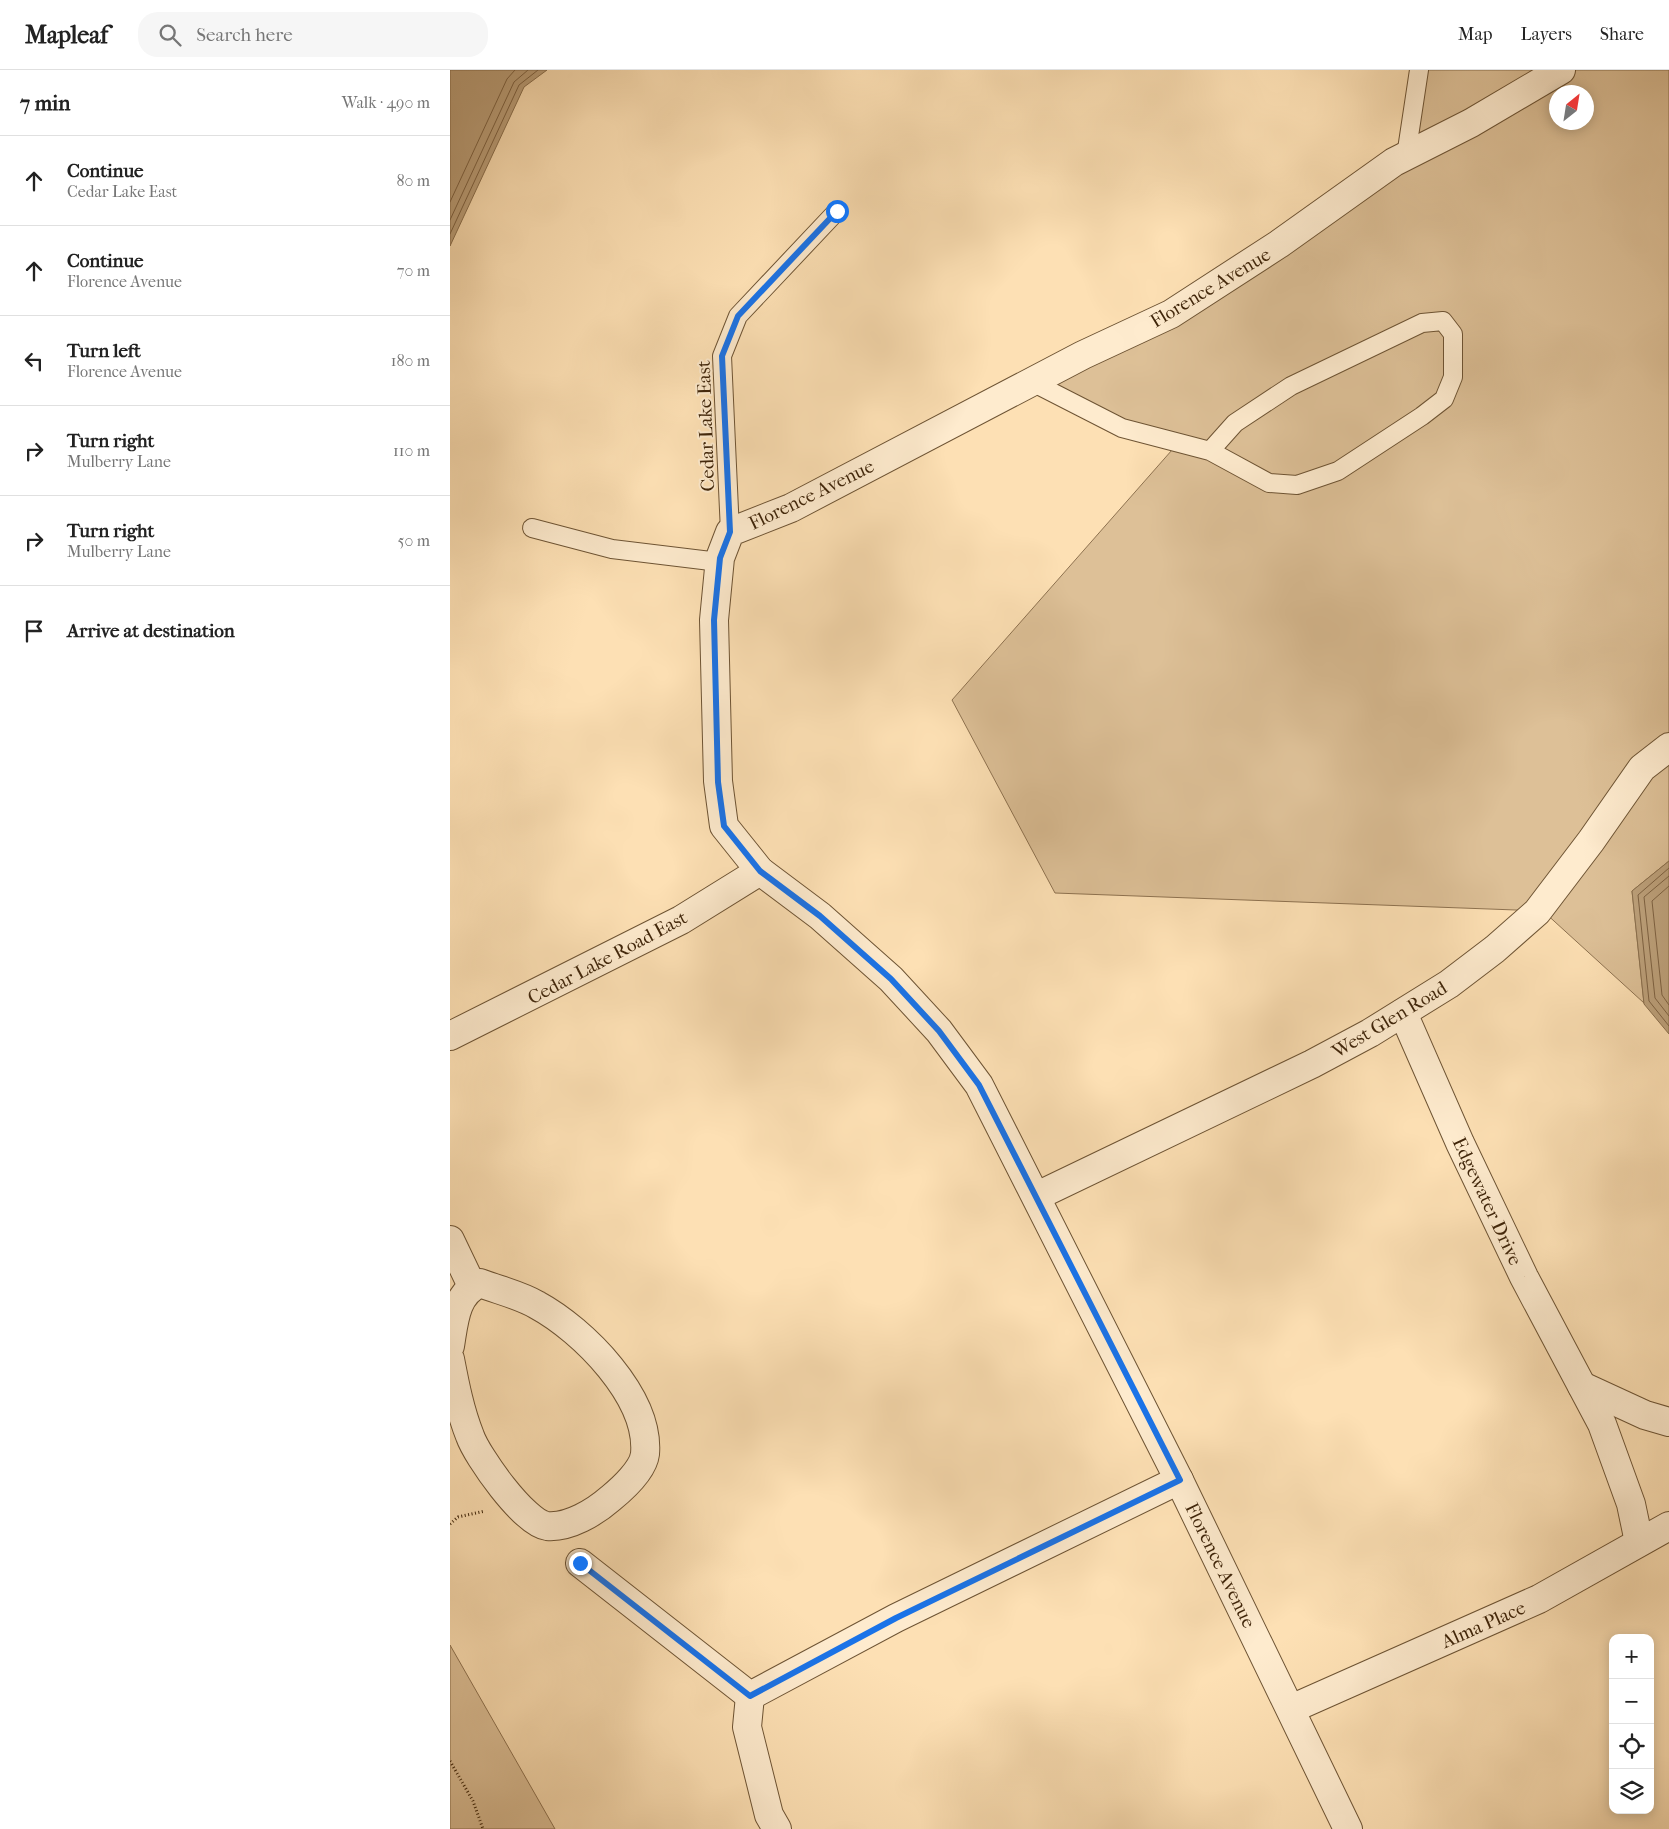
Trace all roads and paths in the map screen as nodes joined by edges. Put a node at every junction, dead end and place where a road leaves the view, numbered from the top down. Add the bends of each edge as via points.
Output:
1 (1419, 70) edge
2 (1561, 70) edge
3 (1406, 156) junction
4 (837, 211) dead end
5 (1032, 382) junction
6 (1210, 451) junction
7 (532, 528) dead end
8 (730, 532) junction
9 (719, 562) junction
10 (1669, 747) edge
11 (760, 871) junction
12 (1403, 1013) junction
13 (450, 1036) edge
14 (1037, 1196) junction
15 (450, 1240) edge
16 (472, 1286) junction
17 (450, 1346) edge
18 (450, 1359) edge
19 (1582, 1386) junction
20 (1669, 1422) edge
21 (1180, 1480) junction
22 (511, 1500) junction
23 (450, 1524) edge
24 (1669, 1526) edge
25 (1639, 1542) junction
26 (580, 1563) dead end
27 (750, 1696) junction
28 (1291, 1709) junction
29 (450, 1761) edge
30 (483, 1829) edge
31 (777, 1829) edge
32 (1348, 1829) edge

1 - 3 lane
2 - 3 street, Florence Avenue via 1471,123
3 - 5 street, Florence Avenue via 1171,314
4 - 8 lane, Cedar Lake East via 738,316 722,356
5 - 6 lane via 1122,428
5 - 8 street, Florence Avenue via 791,508
6 - 6 lane via 1269,483 1297,485 1338,471 1444,399 1453,377 1454,334 1443,321 1422,323 1291,386 1235,423
7 - 9 lane via 612,549
8 - 9 street, Florence Avenue
9 - 11 street, Florence Avenue via 714,620 718,782 724,826
10 - 12 street, West Glen Road via 1642,768 1537,912 1449,984
11 - 13 street, Cedar Lake Road East via 681,920
11 - 14 street, Florence Avenue via 820,916 891,979 939,1031 979,1085
12 - 14 street, West Glen Road via 1312,1064
12 - 19 street, Edgewater Drive via 1524,1277
14 - 21 street, Florence Avenue
15 - 16 street
16 - 17 street via 461,1296
16 - 22 street via 480,1283 536,1304 583,1338 625,1384 642,1427 645,1456 630,1482 599,1508 566,1524 545,1526
18 - 22 street via 470,1438
19 - 20 street via 1645,1415
19 - 25 street, Edgewater Drive via 1606,1433 1631,1504
21 - 27 street via 896,1618
21 - 28 street, Florence Avenue
22 - 23 path via 483,1512 458,1517
24 - 25 street, Alma Place
25 - 28 street, Alma Place via 1539,1599
26 - 27 street
27 - 31 street via 747,1727 769,1815
28 - 32 street, Florence Avenue
29 - 30 path via 473,1801

